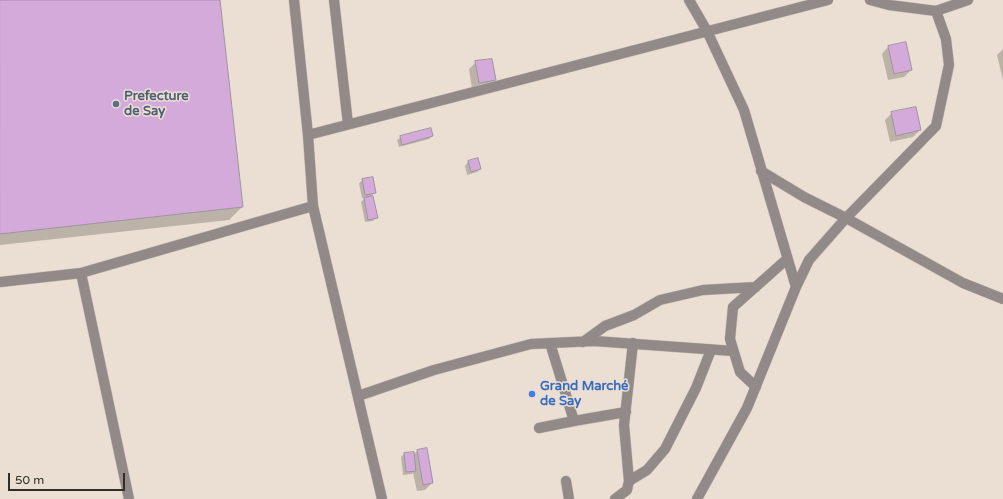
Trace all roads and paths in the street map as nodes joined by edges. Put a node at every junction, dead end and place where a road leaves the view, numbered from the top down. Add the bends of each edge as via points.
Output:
1 (294, 0) edge
2 (334, 0) edge
3 (690, 0) edge
4 (828, 0) edge
5 (870, 0) edge
6 (968, 0) edge
7 (936, 11) junction
8 (707, 31) junction
9 (348, 124) junction
10 (308, 135) junction
11 (761, 171) junction
12 (313, 206) junction
13 (846, 218) junction
14 (787, 259) junction
15 (81, 273) junction
16 (0, 282) edge
17 (756, 287) junction
18 (796, 287) junction
19 (1003, 299) edge
20 (583, 342) junction
21 (550, 343) junction
22 (633, 344) junction
23 (711, 350) junction
24 (733, 351) junction
25 (756, 388) junction
26 (358, 396) junction
27 (626, 412) junction
28 (574, 421) junction
29 (540, 428) dead end
30 (566, 481) dead end
31 (629, 481) junction
32 (129, 499) edge
33 (382, 499) edge
34 (569, 499) edge
35 (615, 499) edge
36 (697, 499) edge

1 - 10 street
2 - 9 street
3 - 8 street
4 - 8 street
5 - 7 street
6 - 7 street
7 - 13 street via 946,39 949,65 936,126
8 - 9 street
8 - 11 street via 744,110
9 - 10 street
10 - 12 street
11 - 13 street
11 - 14 street
12 - 15 street
12 - 26 street
13 - 18 street via 809,260
13 - 19 street via 963,283
14 - 17 street
14 - 18 street
15 - 16 street
15 - 32 street
17 - 20 street via 703,290 660,300 634,315 605,326
17 - 24 street via 734,307 730,339
18 - 25 street
20 - 21 street
20 - 22 street
21 - 26 street via 531,344 434,370
21 - 28 street
22 - 23 street
22 - 27 street
23 - 24 street
23 - 31 street via 696,388 665,449 647,470
24 - 25 street via 740,372
25 - 36 street
26 - 33 street
27 - 28 street
27 - 31 street via 624,425
28 - 29 street
30 - 34 street
31 - 35 street via 627,490

